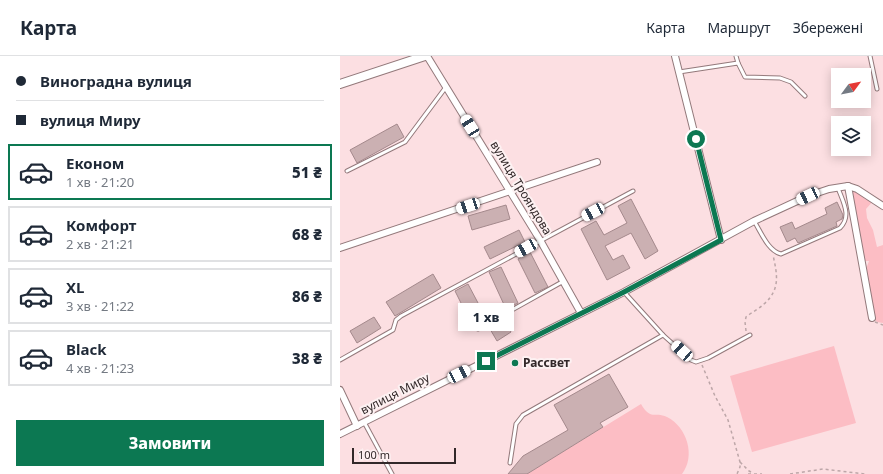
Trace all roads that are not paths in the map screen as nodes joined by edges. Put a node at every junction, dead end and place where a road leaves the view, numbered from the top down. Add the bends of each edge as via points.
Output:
1 (426, 56) edge
2 (675, 56) edge
3 (736, 56) edge
4 (870, 56) edge
5 (738, 62) junction
6 (679, 72) junction
7 (340, 84) edge
8 (446, 87) junction
9 (877, 89) dead end
10 (805, 96) dead end
11 (597, 162) dead end
12 (347, 171) dead end
13 (848, 186) junction
14 (838, 188) junction
15 (633, 191) dead end
16 (511, 192) junction
17 (883, 206) edge
18 (754, 221) junction
19 (540, 240) junction
20 (721, 240) junction
21 (340, 248) edge
22 (562, 282) junction
23 (624, 292) junction
24 (581, 314) junction
25 (872, 318) dead end
26 (478, 328) dead end
27 (663, 334) junction
28 (750, 335) dead end
29 (340, 360) edge
30 (340, 390) edge
31 (364, 422) junction
32 (356, 426) junction
33 (340, 434) edge
34 (510, 463) dead end
35 (392, 474) edge

1 - 7 street
1 - 8 street, вулиця Трояндова
2 - 6 street
3 - 5 lane
4 - 9 lane
5 - 6 lane
5 - 10 lane via 745,77 780,78 791,82
6 - 20 street
8 - 12 lane via 405,142
8 - 16 street, вулиця Трояндова
11 - 16 street
13 - 14 street, вулиця Миру
13 - 17 street
13 - 25 street
14 - 18 street, вулиця Миру via 808,196
14 - 18 lane via 847,217 840,228 781,254 771,249
15 - 19 lane
16 - 19 street, вулиця Трояндова
16 - 21 street
18 - 20 street, вулиця Миру
19 - 22 street, вулиця Трояндова
19 - 29 lane via 401,316 396,320 393,330
20 - 23 street, вулиця Миру
22 - 24 street, вулиця Трояндова
22 - 26 lane
23 - 24 street, вулиця Миру
23 - 27 lane
24 - 31 street, вулиця Миру
27 - 28 lane via 691,360 701,361
27 - 34 lane via 524,415 516,424
30 - 32 street
31 - 32 street, вулиця Миру
31 - 35 lane
32 - 33 street, вулиця Миру

